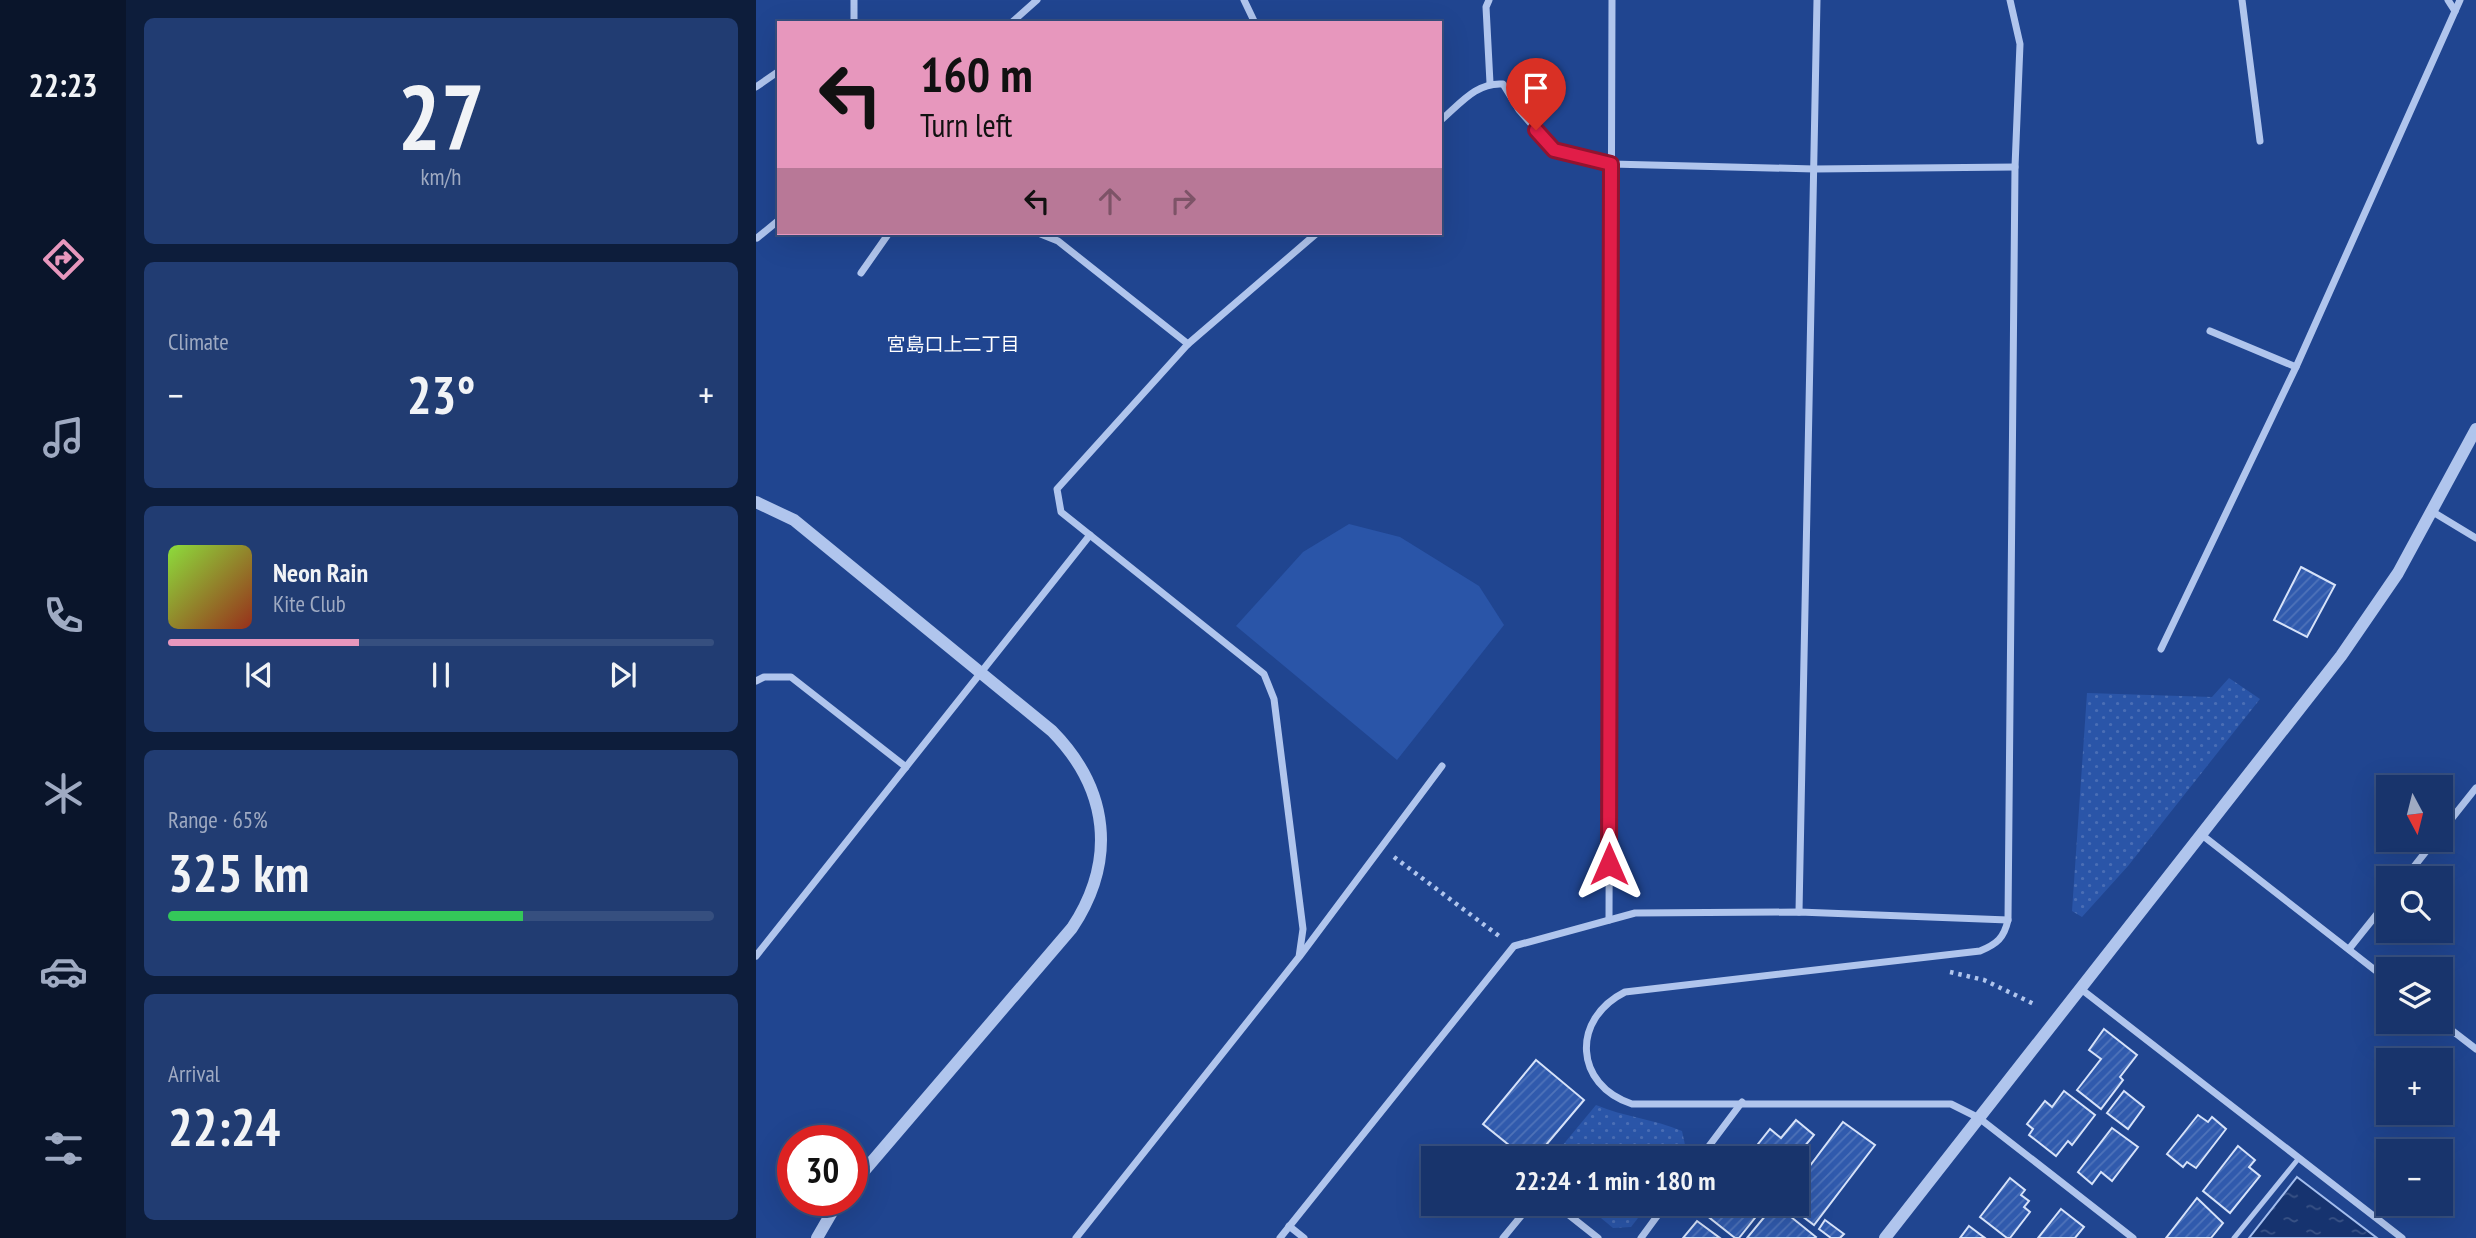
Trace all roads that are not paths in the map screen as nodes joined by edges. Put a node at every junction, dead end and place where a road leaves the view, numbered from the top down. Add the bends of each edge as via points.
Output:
1 (854, 0) edge
2 (1037, 0) edge
3 (1244, 0) edge
4 (1489, 0) edge
5 (1612, 0) edge
6 (1817, 0) edge
7 (2010, 0) edge
8 (2242, 0) edge
9 (2448, 0) edge
10 (2460, 0) edge
11 (2455, 11) junction
12 (852, 21) edge
13 (1013, 21) edge
14 (1254, 21) edge
15 (777, 72) edge
16 (1490, 83) junction
17 (756, 87) edge
18 (1442, 119) edge
19 (2260, 141) dead end
20 (1611, 164) junction
21 (2015, 167) junction
22 (1814, 169) junction
23 (777, 222) edge
24 (888, 235) edge
25 (1043, 235) edge
26 (1315, 235) edge
27 (757, 238) edge
28 (861, 274) dead end
29 (2210, 331) dead end
30 (1188, 344) junction
31 (2296, 367) junction
32 (2476, 429) edge
33 (756, 502) edge
34 (2434, 512) junction
35 (1090, 535) junction
36 (2476, 538) edge
37 (2161, 649) dead end
38 (981, 673) junction
39 (756, 681) edge
40 (1442, 766) dead end
41 (906, 767) junction
42 (2476, 788) edge
43 (2454, 816) edge
44 (2202, 835) junction
45 (2426, 852) edge
46 (2414, 866) edge
47 (1799, 912) junction
48 (2376, 915) edge
49 (1609, 920) junction
50 (2008, 920) junction
51 (2349, 949) junction
52 (756, 956) edge
53 (1299, 957) junction
54 (2376, 971) edge
55 (2081, 989) junction
56 (2453, 1030) edge
57 (2476, 1048) edge
58 (1742, 1102) junction
59 (1979, 1118) junction
60 (1709, 1146) edge
61 (2299, 1158) junction
62 (868, 1166) edge
63 (830, 1216) edge
64 (1521, 1216) edge
65 (1570, 1216) edge
66 (1658, 1216) edge
67 (1289, 1226) junction
68 (817, 1238) edge
69 (1076, 1238) edge
70 (1280, 1238) edge
71 (1304, 1238) edge
72 (1503, 1238) edge
73 (1598, 1238) edge
74 (1641, 1238) edge
75 (1885, 1238) edge
76 (2133, 1238) edge
77 (2234, 1238) edge
78 (2402, 1238) edge

1 - 12 street
2 - 13 street
3 - 14 street
4 - 16 street
5 - 20 street
6 - 22 street
7 - 21 street via 2020,44
8 - 19 street
9 - 11 street
10 - 11 street
11 - 31 street
15 - 17 street
16 - 18 street
16 - 20 street via 1503,84 1554,150
20 - 22 street
20 - 49 street
21 - 22 street
21 - 50 street
22 - 47 street
23 - 27 street
24 - 28 street
25 - 30 street via 1058,241
26 - 30 street
29 - 31 street
30 - 35 street via 1057,489 1061,512
31 - 37 street
32 - 34 street
33 - 38 street via 793,520
34 - 36 street
34 - 44 street via 2342,656
35 - 38 street
35 - 53 street via 1264,674 1275,699 1303,929
38 - 41 street
38 - 62 street via 1052,731 1085,774 1101,825 1096,880 1072,928
39 - 41 street via 791,677
40 - 53 street
41 - 52 street
42 - 43 street
44 - 51 street
44 - 55 street
45 - 46 street
47 - 49 street via 1635,913
47 - 50 street
48 - 51 street
49 - 67 street via 1514,946
50 - 58 street via 2004,935 1994,946 1980,951 1639,989 1613,998 1594,1018 1588,1030 1587,1057 1598,1083 1619,1100 1646,1106
51 - 54 street
53 - 69 street
55 - 59 street
55 - 61 street
56 - 57 street
58 - 59 street via 1951,1104
58 - 60 street
59 - 75 street
59 - 76 street
61 - 77 lane
61 - 78 street
63 - 68 street
64 - 72 street
65 - 73 street
66 - 74 street
67 - 70 street
67 - 71 street

